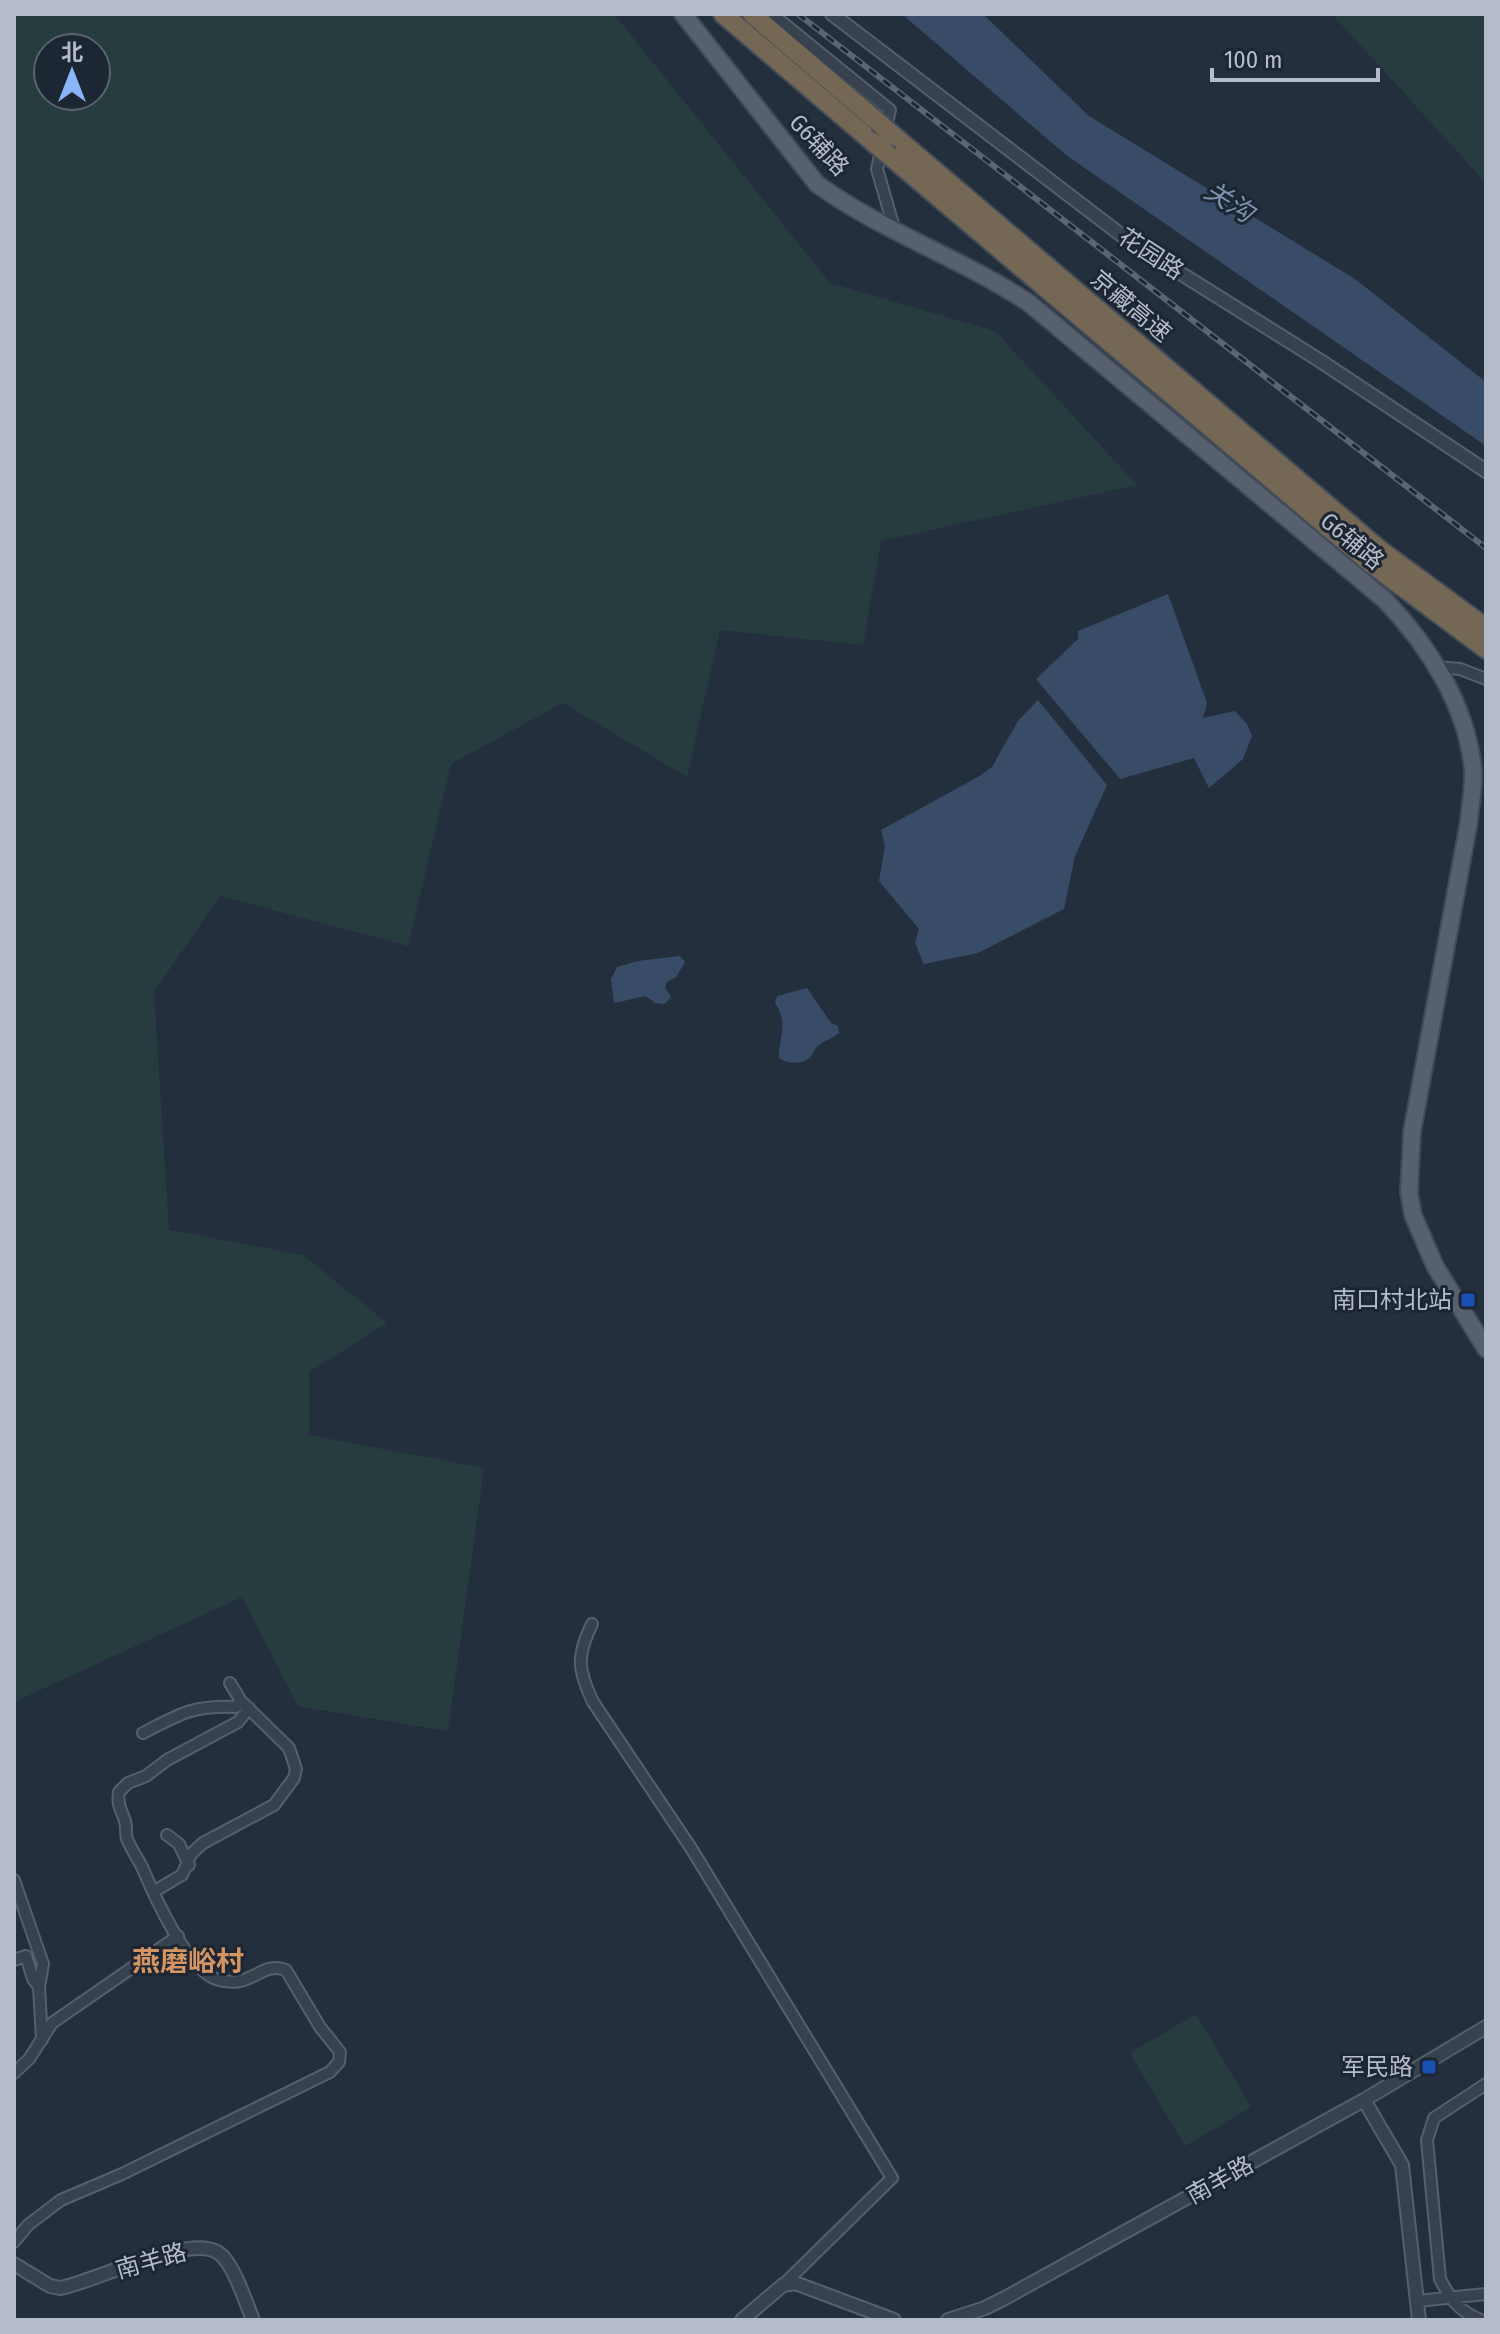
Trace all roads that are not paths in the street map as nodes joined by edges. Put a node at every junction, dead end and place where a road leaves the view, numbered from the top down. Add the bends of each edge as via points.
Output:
1 (683, 14) edge
2 (723, 14) edge
3 (752, 14) edge
4 (772, 14) edge
5 (832, 14) edge
6 (895, 231) junction
7 (1486, 471) edge
8 (1486, 628) edge
9 (1486, 649) edge
10 (1436, 667) junction
11 (1486, 679) edge
12 (1483, 1338) edge
13 (592, 1624) dead end
14 (230, 1683) dead end
15 (245, 1705) junction
16 (143, 1733) dead end
17 (167, 1835) dead end
18 (189, 1865) junction
19 (14, 1880) edge
20 (153, 1892) junction
21 (178, 1936) junction
22 (14, 1960) edge
23 (39, 1987) junction
24 (1486, 2027) edge
25 (42, 2041) junction
26 (14, 2073) edge
27 (1486, 2084) edge
28 (1364, 2100) junction
29 (14, 2242) edge
30 (14, 2264) edge
31 (783, 2285) junction
32 (1486, 2294) edge
33 (1449, 2297) junction
34 (1417, 2301) junction
35 (253, 2320) edge
36 (742, 2320) edge
37 (894, 2320) edge
38 (948, 2320) edge
39 (1419, 2320) edge
40 (1481, 2320) edge

1 - 6 main road, G6辅路 via 817,184
2 - 9 highway, bridge via 1369,562
3 - 8 highway, 京藏高速, bridge via 1380,550
4 - 6 street via 890,110 877,169
5 - 7 street, 花园路 via 1129,241
6 - 10 main road, G6辅路 via 995,280 1058,325 1385,600
10 - 11 street
10 - 12 main road, G6辅路 via 1462,727 1473,774 1412,1132 1409,1192 1435,1266
13 - 31 street via 581,1647 581,1676 593,1702 691,1848 892,2178
14 - 15 street
15 - 16 street via 188,1710
15 - 18 street via 289,1748 294,1778 274,1805 203,1843 191,1854
15 - 20 street via 238,1722 119,1792 126,1837
17 - 18 street via 179,1844
18 - 20 street
19 - 23 street via 43,1964
20 - 21 street
21 - 25 street via 52,2023
21 - 29 street via 196,1964 215,1979 246,1981 266,1968 286,1970 340,2052 339,2062 330,2072 61,2200
22 - 23 street via 26,1956
23 - 25 street
24 - 28 street, 南羊路
25 - 26 street
27 - 33 street via 1434,2118 1427,2140 1440,2279
28 - 34 street via 1402,2165
28 - 38 street, 南羊路 via 1005,2298
30 - 35 street, 南羊路 via 60,2288 183,2249 210,2248 225,2258
31 - 36 street
31 - 37 street via 795,2283
32 - 33 street
33 - 34 street
33 - 40 street
34 - 39 street

